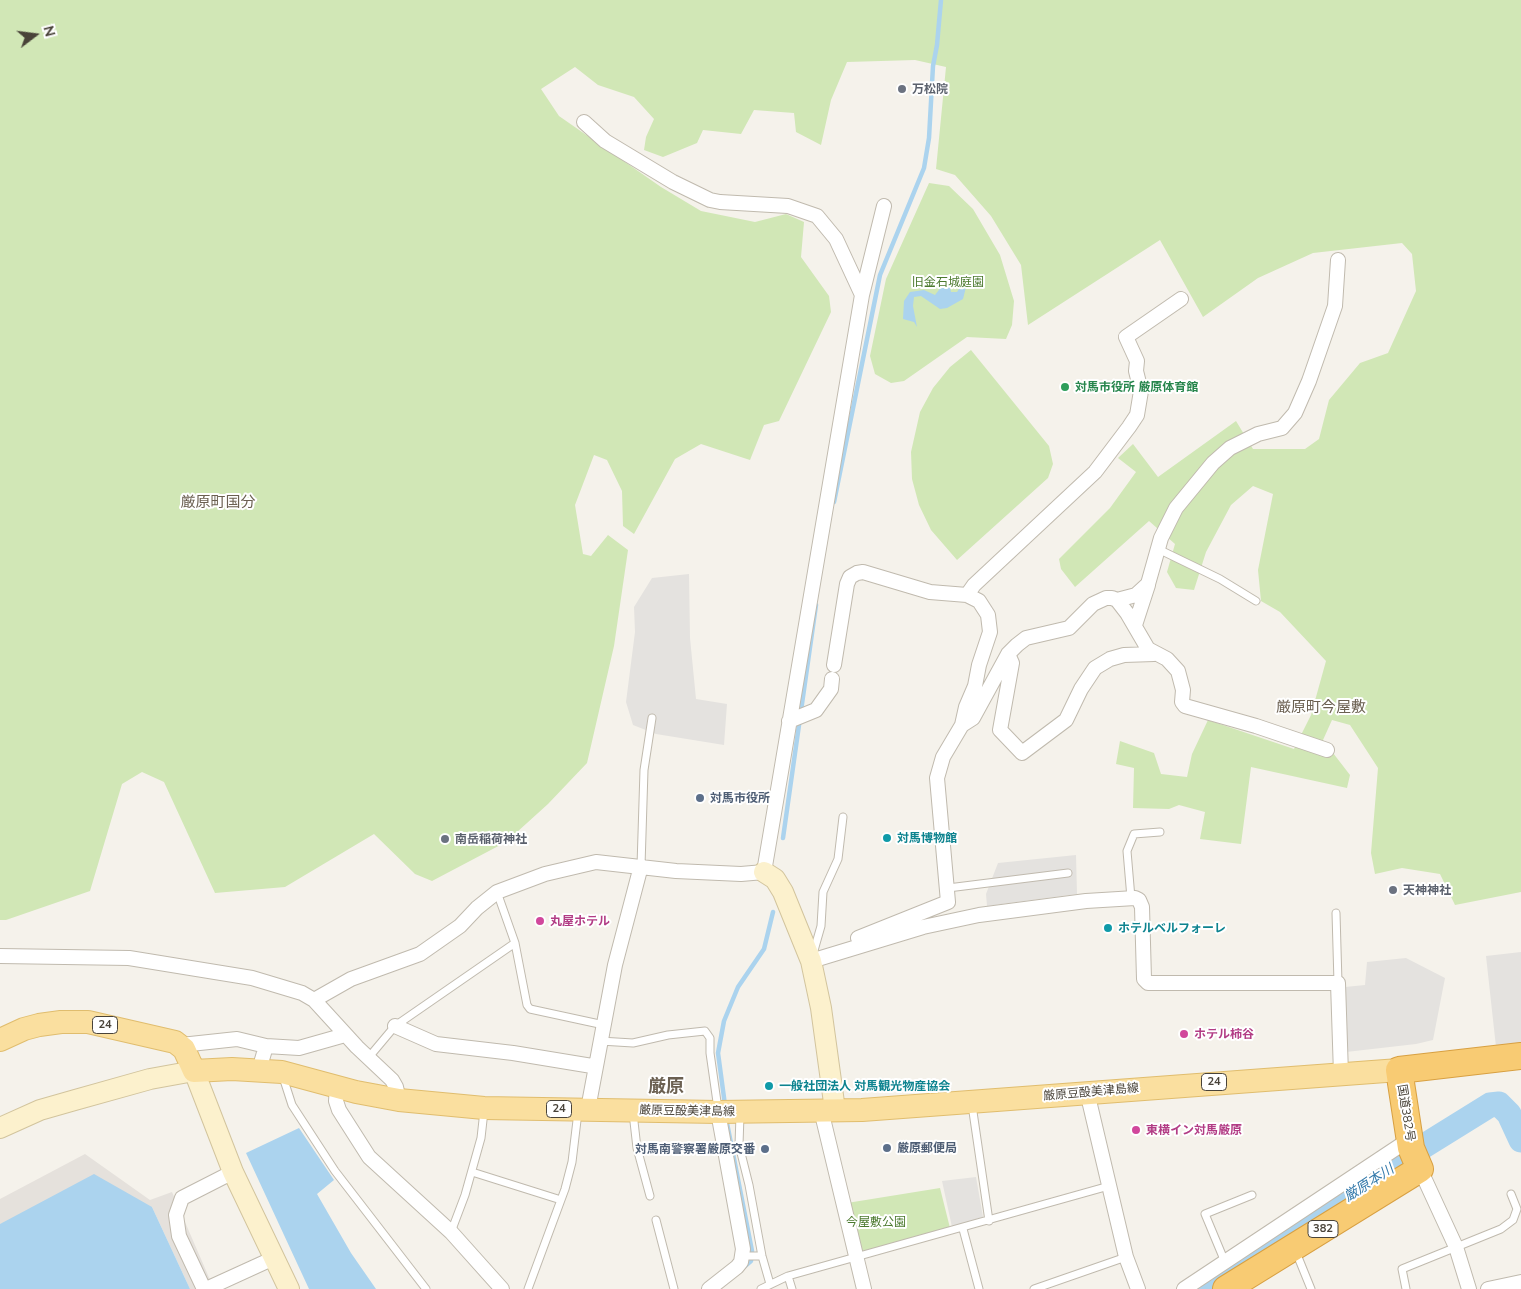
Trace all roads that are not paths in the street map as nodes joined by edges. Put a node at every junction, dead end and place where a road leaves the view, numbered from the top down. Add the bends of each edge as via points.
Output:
1 (584, 122) dead end
2 (884, 206) dead end
3 (1338, 260) dead end
4 (862, 295) junction
5 (1181, 299) dead end
6 (1158, 549) junction
7 (1148, 584) junction
8 (968, 595) junction
9 (1117, 600) junction
10 (1256, 601) dead end
11 (1135, 625) junction
12 (1008, 654) junction
13 (1154, 654) junction
14 (652, 718) dead end
15 (789, 721) junction
16 (962, 725) junction
17 (1327, 750) dead end
18 (843, 817) dead end
19 (1160, 832) dead end
20 (641, 866) junction
21 (764, 872) junction
22 (1068, 873) dead end
23 (948, 888) junction
24 (497, 892) junction
25 (1131, 898) junction
26 (1336, 913) dead end
27 (515, 943) junction
28 (0, 956) edge
29 (811, 961) junction
30 (1338, 983) junction
31 (314, 1000) junction
32 (604, 1025) junction
33 (395, 1026) junction
34 (345, 1034) junction
35 (0, 1040) edge
36 (600, 1041) junction
37 (181, 1045) junction
38 (266, 1046) junction
39 (369, 1058) junction
40 (1520, 1058) edge
41 (592, 1066) dead end
42 (259, 1070) junction
43 (1399, 1070) junction
44 (194, 1071) junction
45 (282, 1072) junction
46 (1340, 1074) junction
47 (337, 1087) junction
48 (1087, 1092) junction
49 (399, 1100) junction
50 (971, 1101) junction
51 (484, 1108) junction
52 (583, 1109) junction
53 (633, 1110) junction
54 (828, 1110) junction
55 (728, 1112) junction
56 (0, 1128) edge
57 (1415, 1154) junction
58 (736, 1167) junction
59 (232, 1172) junction
60 (472, 1172) junction
61 (1109, 1186) junction
62 (1511, 1194) dead end
63 (1252, 1195) dead end
64 (650, 1196) dead end
65 (560, 1200) junction
66 (656, 1220) dead end
67 (989, 1221) junction
68 (963, 1229) junction
69 (451, 1232) junction
70 (1288, 1236) junction
71 (1456, 1247) junction
72 (744, 1256) junction
73 (760, 1256) junction
74 (856, 1257) junction
75 (1126, 1257) junction
76 (274, 1258) junction
77 (1225, 1262) junction
78 (788, 1276) junction
79 (1521, 1282) edge
80 (770, 1284) junction
81 (205, 1289) edge
82 (289, 1289) edge
83 (426, 1289) edge
84 (502, 1289) edge
85 (528, 1289) edge
86 (674, 1289) edge
87 (709, 1289) edge
88 (761, 1289) edge
89 (792, 1289) edge
90 (864, 1289) edge
91 (979, 1289) edge
92 (1034, 1289) edge
93 (1138, 1289) edge
94 (1184, 1289) edge
95 (1226, 1289) edge
96 (1310, 1289) edge
97 (1406, 1289) edge
98 (1469, 1289) edge
99 (1488, 1289) edge

1 - 4 street via 605,141 710,200 788,206 817,216 836,240
2 - 4 street
3 - 6 street via 1336,306 1295,413 1282,428 1258,434 1230,448 1213,463 1176,508
4 - 15 street
5 - 8 street via 1126,337 1137,361 1141,391 1137,415 1095,472 974,585
6 - 7 street
6 - 10 lane via 1220,579
7 - 9 street via 1136,595
7 - 11 street
8 - 15 street via 930,592 863,572 853,574 847,584 831,689 821,704
8 - 16 street via 984,607 990,632
9 - 11 street
9 - 12 street via 1101,600 1087,608 1069,628 1026,638
11 - 13 street
12 - 13 street via 1012,663 1000,730 1022,753 1066,720 1095,668 1124,655
12 - 16 street via 973,718
13 - 17 street via 1167,659 1178,671 1185,706
14 - 20 lane via 644,770
15 - 21 street
16 - 23 street via 943,757 937,778
18 - 29 lane via 838,859 823,892 821,926
19 - 25 lane via 1134,834 1127,851
20 - 21 street via 741,874
20 - 24 street via 590,863 545,874
20 - 32 street
21 - 29 street via 775,878 783,892
22 - 23 lane
23 - 29 street via 948,902 943,906 831,948
24 - 27 lane
24 - 31 street via 460,926 420,954 351,979
25 - 29 street via 979,915 923,927
25 - 30 street via 1139,900 1142,907 1144,979 1148,983
26 - 30 lane
27 - 32 lane via 530,1009
27 - 33 lane
28 - 31 street via 129,958 252,978 302,993
29 - 54 street via 821,1008
30 - 46 street
31 - 34 street
32 - 36 street
33 - 39 lane
33 - 41 street via 436,1044
34 - 38 street via 299,1048
34 - 39 street
35 - 37 main road, 24 via 39,1025 88,1022
36 - 52 street
36 - 55 lane via 633,1043 705,1031 710,1038 710,1053
37 - 38 street via 237,1039
37 - 44 main road
38 - 42 street
39 - 49 street via 392,1080
40 - 43 highway, 国道382号
42 - 44 main road, 厳原豆酘美津島線 / 24
42 - 45 main road, 厳原豆酘美津島線 / 24
43 - 46 main road, 厳原豆酘美津島線 / 24
43 - 57 highway, 国道382号
44 - 56 street via 150,1079 74,1100 40,1110
44 - 59 street
45 - 47 main road, 厳原豆酘美津島線 / 24
45 - 83 lane via 292,1105 335,1171
46 - 48 main road, 厳原豆酘美津島線 / 24
47 - 49 main road, 厳原豆酘美津島線 / 24
47 - 69 street via 339,1110 369,1157
48 - 50 main road, 厳原豆酘美津島線 / 24
48 - 61 street
49 - 51 main road, 厳原豆酘美津島線 / 24
50 - 54 main road, 厳原豆酘美津島線 / 24
50 - 67 lane
51 - 52 main road, 厳原豆酘美津島線 / 24
51 - 60 lane via 481,1138
52 - 53 main road, 厳原豆酘美津島線 / 24
52 - 65 lane
53 - 55 main road, 厳原豆酘美津島線 / 24
53 - 64 lane via 637,1148
54 - 55 main road, 厳原豆酘美津島線 / 24
54 - 74 street
55 - 58 street
55 - 58 lane via 738,1136
57 - 70 highway, 382
57 - 71 street
58 - 72 street
58 - 73 lane
59 - 76 street
59 - 81 street via 182,1198 176,1215 179,1236
60 - 65 lane
60 - 69 lane
61 - 67 lane
61 - 75 street
62 - 71 lane via 1517,1209 1513,1220 1501,1229
63 - 77 lane via 1205,1214
65 - 85 lane
66 - 86 lane
67 - 68 lane
68 - 74 lane
68 - 91 lane
69 - 84 street
70 - 77 street
70 - 95 highway, 382
70 - 96 lane
71 - 97 lane via 1402,1269
71 - 98 street
72 - 73 lane
72 - 87 street via 733,1271
73 - 80 lane
74 - 78 lane
74 - 90 street
75 - 92 lane
75 - 93 street
76 - 81 street
76 - 82 street
77 - 94 street
78 - 80 lane
78 - 89 lane
79 - 99 street
80 - 88 lane

